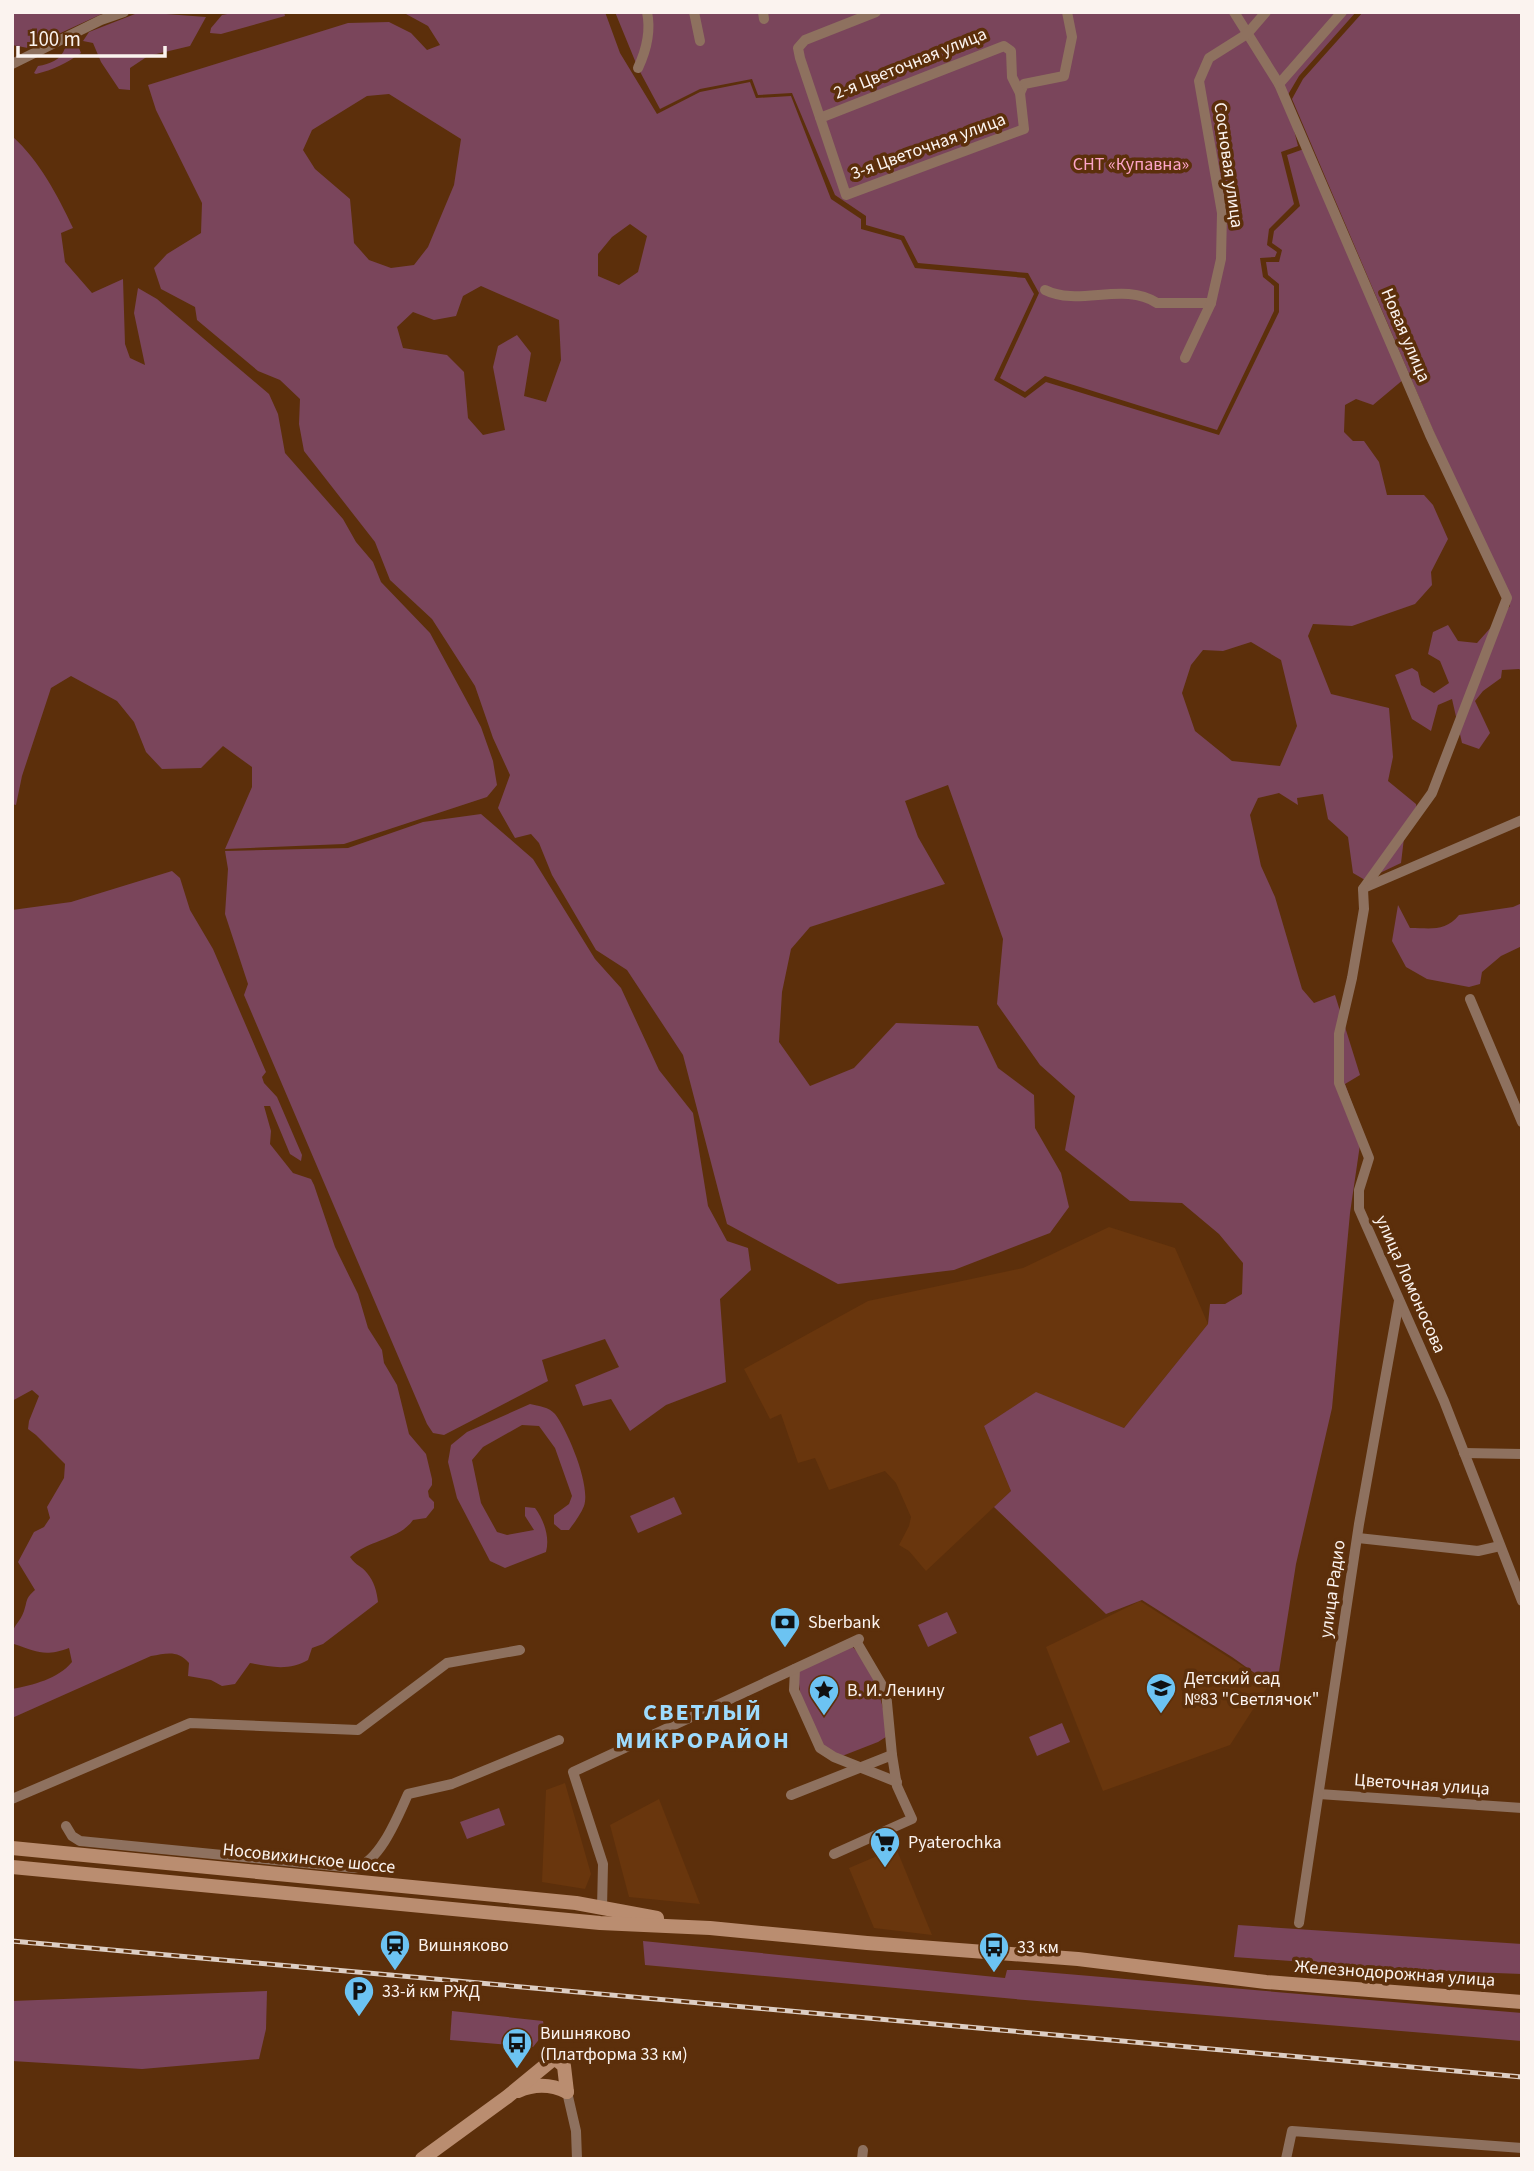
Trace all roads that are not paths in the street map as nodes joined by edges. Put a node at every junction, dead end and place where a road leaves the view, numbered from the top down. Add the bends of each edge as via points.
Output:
1 (124, 12) edge
2 (647, 12) edge
3 (694, 12) edge
4 (876, 12) edge
5 (1067, 12) edge
6 (1234, 12) edge
7 (1266, 12) edge
8 (1342, 12) edge
9 (1247, 34) junction
10 (700, 41) dead end
11 (12, 64) edge
12 (638, 68) dead end
13 (1279, 84) junction
14 (1020, 93) junction
15 (820, 118) junction
16 (1045, 290) dead end
17 (1211, 303) junction
18 (1185, 358) dead end
19 (1522, 820) edge
20 (1363, 888) junction
21 (1470, 999) dead end
22 (1521, 1118) edge
23 (1399, 1299) junction
24 (1464, 1453) junction
25 (1522, 1454) edge
26 (1358, 1538) junction
27 (1500, 1546) junction
28 (1522, 1601) edge
29 (520, 1650) dead end
30 (795, 1669) junction
31 (559, 1740) dead end
32 (892, 1755) junction
33 (860, 1767) junction
34 (897, 1782) junction
35 (1319, 1794) junction
36 (791, 1795) dead end
37 (12, 1799) edge
38 (1522, 1808) edge
39 (66, 1826) dead end
40 (12, 1848) edge
41 (834, 1854) dead end
42 (12, 1867) edge
43 (602, 1908) junction
44 (600, 1923) junction
45 (1299, 1923) dead end
46 (710, 1928) junction
47 (1266, 1982) joint
48 (1522, 2002) edge
49 (567, 2092) junction
50 (507, 2097) junction
51 (1496, 2146) junction
52 (1522, 2148) edge
53 (422, 2159) edge
54 (577, 2159) edge
55 (1286, 2159) edge
56 (1494, 2159) edge

1 - 11 street
2 - 12 street via 648,35
3 - 10 street
4 - 15 street via 805,40 798,48
5 - 14 street via 1072,37 1064,76 1024,84
6 - 9 street, Новая улица
7 - 9 street, Сосновая улица
8 - 13 street
9 - 13 street, Новая улица
9 - 17 street, Сосновая улица via 1209,58 1199,81 1222,213 1221,259
13 - 20 street, Новая улица via 1430,435 1507,598 1432,793
14 - 15 street, 2-я Цветочная улица via 1013,82 1011,51 1000,46
14 - 15 street, 3-я Цветочная улица via 1024,129 846,195
16 - 17 street via 1068,296 1116,293 1157,303
17 - 18 street, Сосновая улица
19 - 20 street
20 - 23 street, улица Ломоносова via 1352,978 1339,1034 1339,1083 1369,1158 1359,1190 1359,1209
21 - 22 street
23 - 24 street, улица Ломоносова
23 - 26 street, улица Радио
24 - 25 street
24 - 27 street, улица Ломоносова
26 - 27 street via 1478,1550
26 - 35 street, улица Радио
27 - 28 street, улица Ломоносова
29 - 37 street via 447,1663 358,1730 190,1723
30 - 32 street via 857,1640 886,1692
30 - 33 street via 794,1690 820,1748
30 - 43 street via 573,1772 603,1864
31 - 39 street via 452,1784 408,1794 391,1831 365,1866 355,1868 80,1841
32 - 33 street
32 - 34 street
33 - 34 street
33 - 36 street
34 - 41 street via 912,1819
35 - 38 street, Цветочная улица
35 - 45 street, улица Радио
40 - 43 main road, Носовихинское шоссе
42 - 44 main road, Носовихинское шоссе
43 - 44 main road
43 - 46 main road, Носовихинское шоссе
44 - 46 main road, Носовихинское шоссе
46 - 47 main road, Носовихинское шоссе via 1078,1959
47 - 48 main road, Железнодорожная улица
49 - 50 main road via 540,2086
49 - 50 main road via 558,2063
49 - 54 street
50 - 53 main road
51 - 52 street
51 - 55 street via 1292,2131
51 - 56 street

